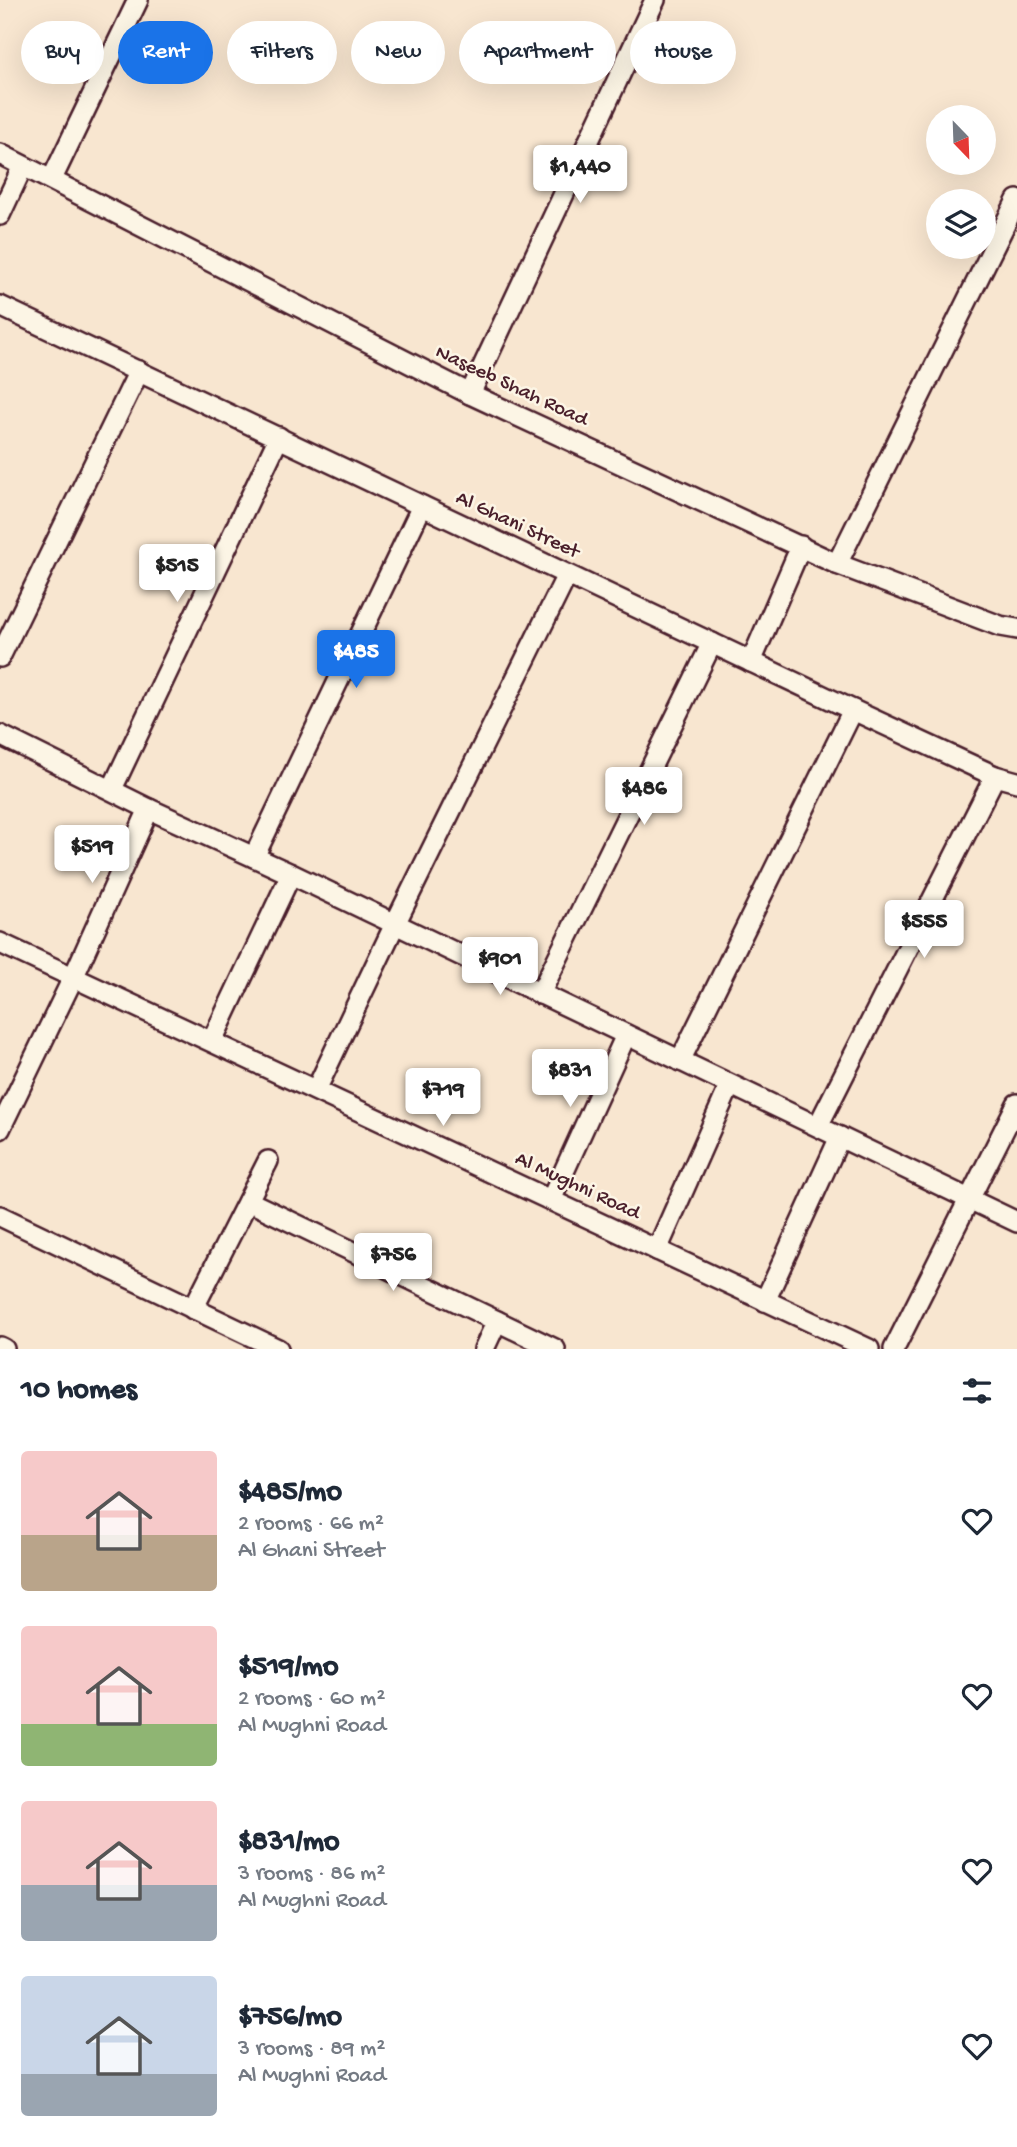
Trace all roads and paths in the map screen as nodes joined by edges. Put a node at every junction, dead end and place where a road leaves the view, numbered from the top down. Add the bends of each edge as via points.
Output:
1 (138, 0) edge
2 (654, 0) edge
3 (0, 154) edge
4 (23, 166) junction
5 (52, 179) junction
6 (1017, 201) edge
7 (0, 215) edge
8 (0, 306) edge
9 (139, 372) junction
10 (470, 394) junction
11 (279, 437) junction
12 (422, 506) junction
13 (802, 546) junction
14 (837, 564) junction
15 (568, 575) junction
16 (1017, 629) edge
17 (712, 643) junction
18 (0, 657) edge
19 (751, 662) junction
20 (853, 710) junction
21 (0, 735) edge
22 (995, 776) junction
23 (1017, 782) edge
24 (112, 789) junction
25 (149, 808) junction
26 (254, 857) junction
27 (291, 874) junction
28 (395, 924) junction
29 (0, 943) edge
30 (73, 978) junction
31 (540, 994) junction
32 (626, 1035) junction
33 (212, 1041) junction
34 (680, 1060) junction
35 (730, 1085) junction
36 (316, 1090) junction
37 (1017, 1104) edge
38 (818, 1126) junction
39 (0, 1129) edge
40 (840, 1137) junction
41 (268, 1161) dead end
42 (969, 1199) junction
43 (551, 1200) junction
44 (248, 1201) junction
45 (0, 1216) edge
46 (1017, 1222) edge
47 (657, 1250) junction
48 (765, 1301) junction
49 (193, 1309) junction
50 (497, 1321) junction
51 (278, 1349) edge
52 (484, 1349) edge
53 (555, 1349) edge
54 (869, 1349) edge
55 (894, 1349) edge

1 - 5 street
2 - 10 street
3 - 4 street, Naseeb Shah Road
4 - 5 street, Naseeb Shah Road
4 - 7 street
5 - 10 street, Naseeb Shah Road
6 - 14 street
8 - 9 street, Al Ghani Street
9 - 11 street, Al Ghani Street
9 - 18 street
10 - 13 street, Naseeb Shah Road
11 - 12 street, Al Ghani Street
11 - 24 street
12 - 15 street, Al Ghani Street
12 - 26 street
13 - 14 street, Naseeb Shah Road
13 - 19 street
14 - 16 street, Naseeb Shah Road
15 - 17 street, Al Ghani Street
15 - 28 street
17 - 19 street, Al Ghani Street
17 - 31 street
19 - 20 street, Al Ghani Street
20 - 22 street, Al Ghani Street
20 - 34 street
21 - 24 street
22 - 23 street, Al Ghani Street
22 - 38 street
24 - 25 street
25 - 26 street
25 - 30 street
26 - 27 street
27 - 28 street
27 - 33 street
28 - 31 street
28 - 36 street
29 - 30 street, Al Mughni Road
30 - 33 street, Al Mughni Road
30 - 39 street
31 - 32 street
32 - 34 street
32 - 43 street
33 - 36 street, Al Mughni Road
34 - 35 street
35 - 38 street
35 - 47 street
36 - 43 street, Al Mughni Road
37 - 42 street
38 - 40 street
40 - 42 street
40 - 48 street
41 - 44 street
42 - 46 street
42 - 55 street
43 - 47 street, Al Mughni Road
44 - 49 street
44 - 50 street
45 - 49 street
47 - 48 street, Al Mughni Road
48 - 54 street, Al Mughni Road
49 - 51 street
50 - 52 street
50 - 53 street

